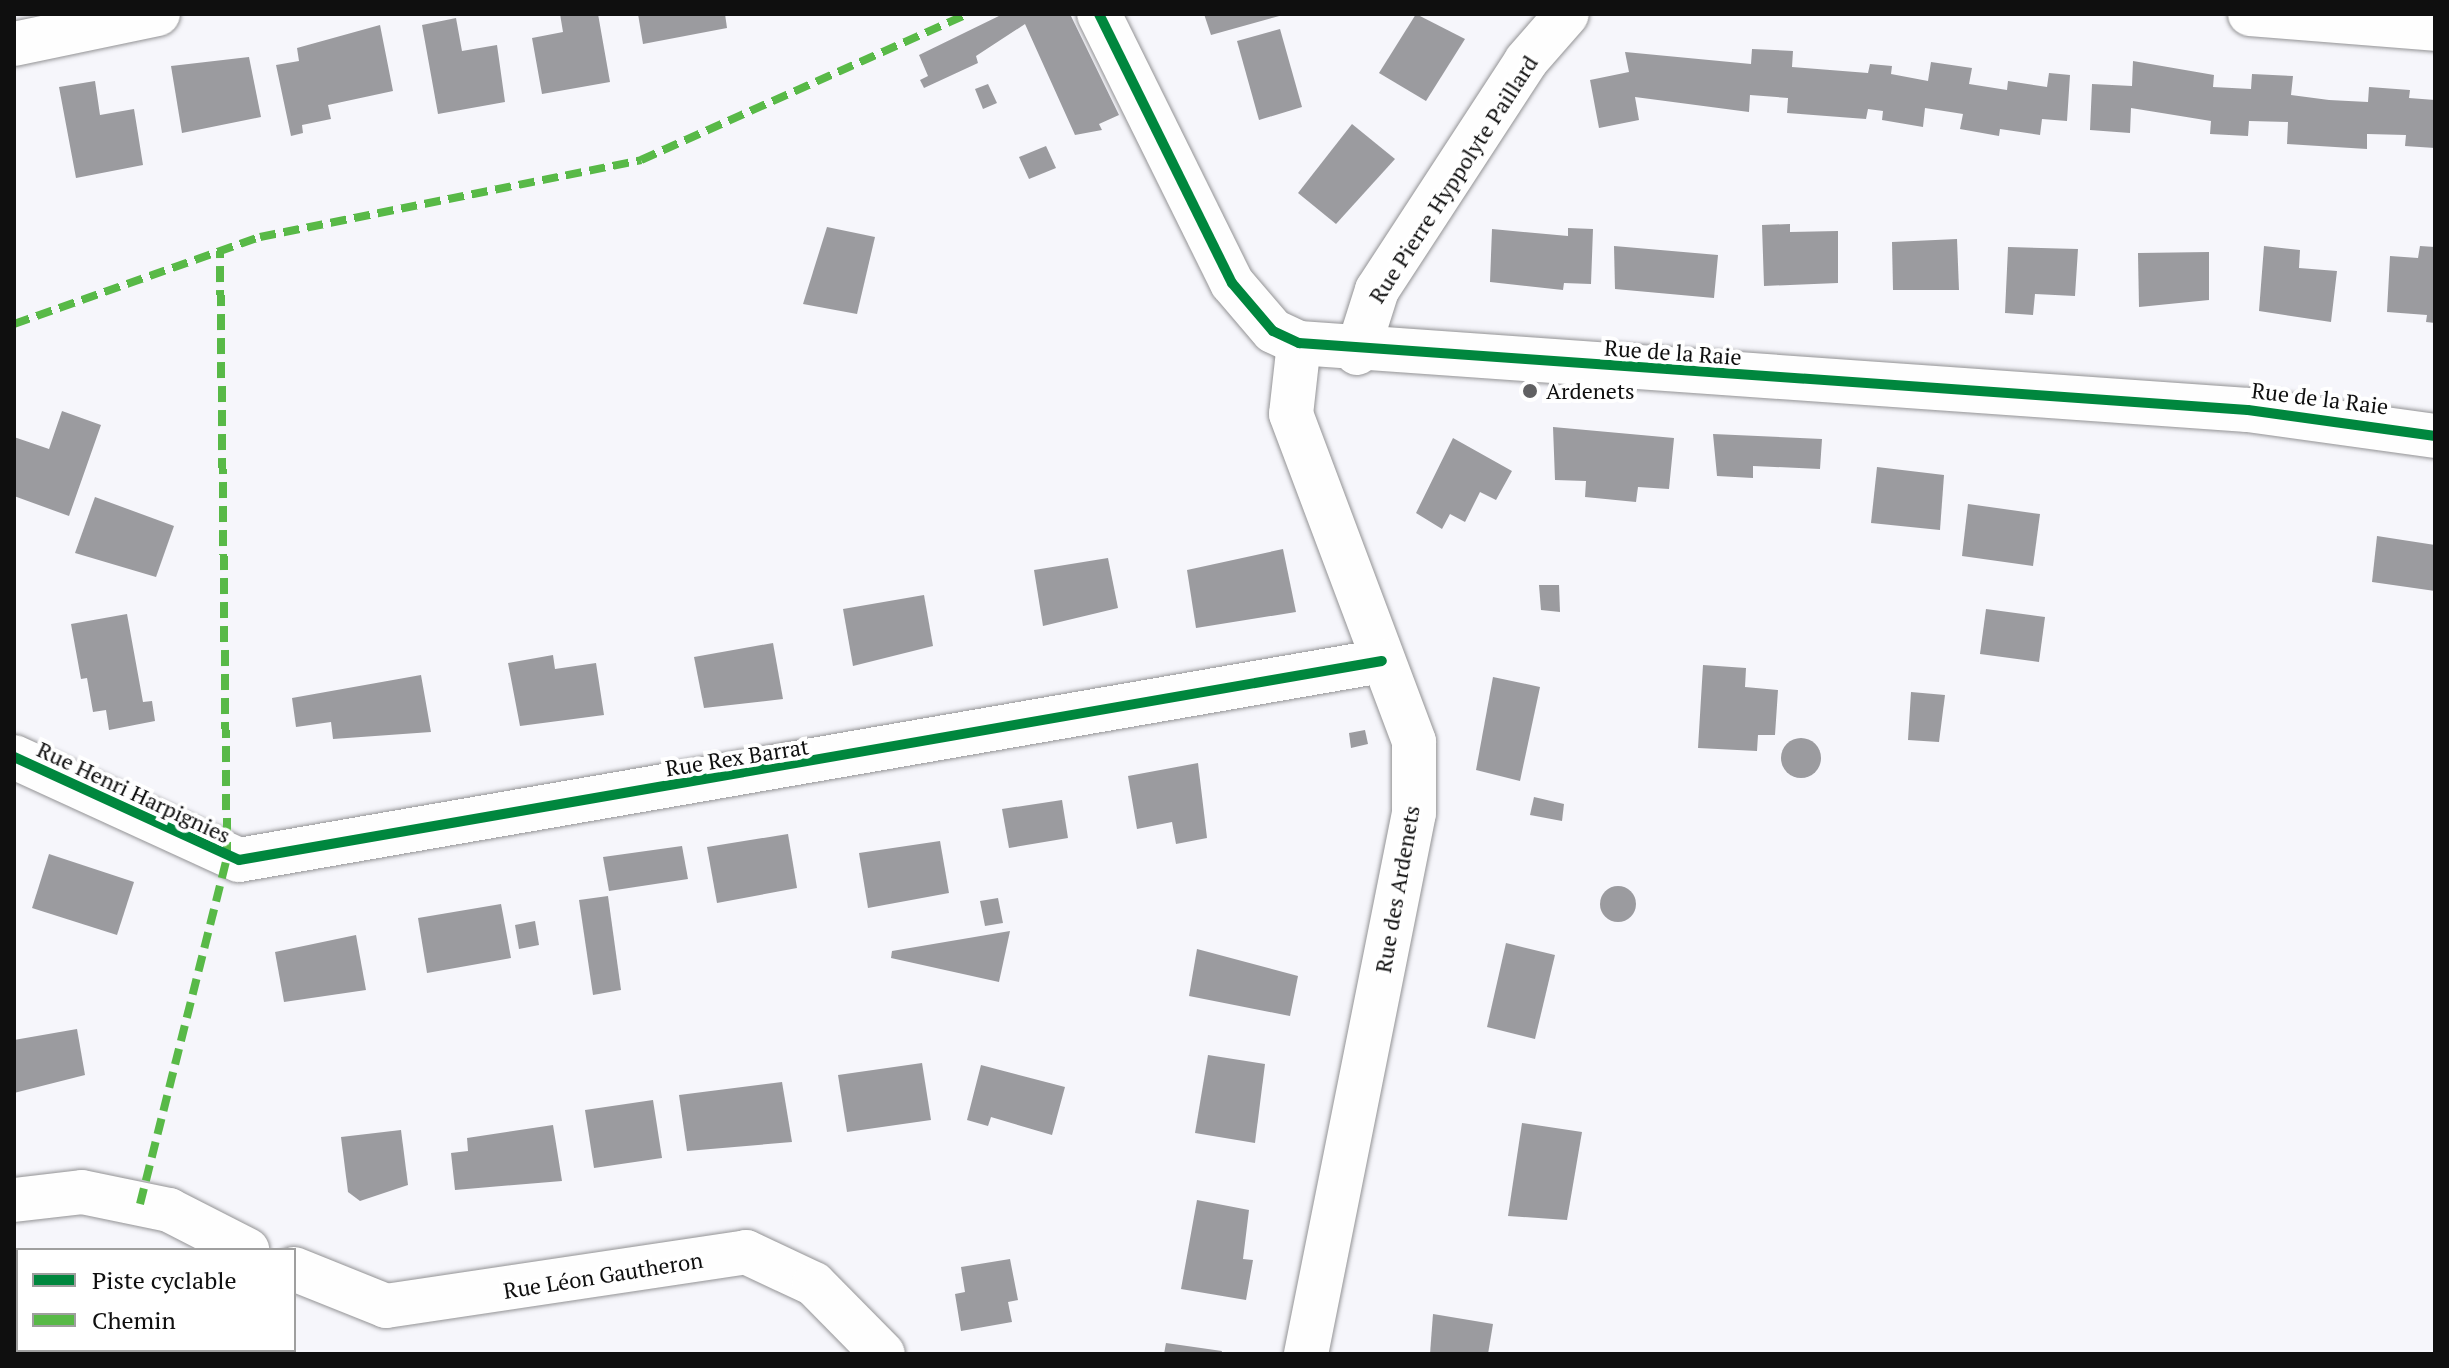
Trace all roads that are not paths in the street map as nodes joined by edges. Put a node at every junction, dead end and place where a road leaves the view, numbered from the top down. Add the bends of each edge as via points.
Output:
1 (158, 14) edge
2 (1099, 14) edge
3 (1567, 14) edge
4 (2250, 14) edge
5 (2343, 17) edge
6 (2435, 29) edge
7 (14, 44) edge
8 (1299, 343) junction
9 (1357, 353) junction
10 (2435, 436) edge
11 (1382, 661) junction
12 (14, 757) edge
13 (239, 860) joint
14 (14, 1200) edge
15 (243, 1248) edge
16 (296, 1270) edge
17 (883, 1354) edge
18 (1306, 1354) edge

1 - 7 street
2 - 8 street, Rue de la Raie via 1232,283 1273,331
3 - 9 street, Rue Pierre Hyppolyte Paillard via 1526,61 1377,290
4 - 5 street
5 - 6 street
8 - 9 street, Rue de la Raie
8 - 11 street, Rue des Ardenets via 1291,414
9 - 10 street, Rue de la Raie via 2248,410
11 - 13 street, Rue Rex Barrat
11 - 18 street, Rue des Ardenets via 1414,742 1414,813
12 - 13 street, Rue Henri Harpignies
14 - 15 street via 82,1192 169,1210
16 - 17 street, Rue Léon Gautheron via 386,1306 746,1252 814,1284

